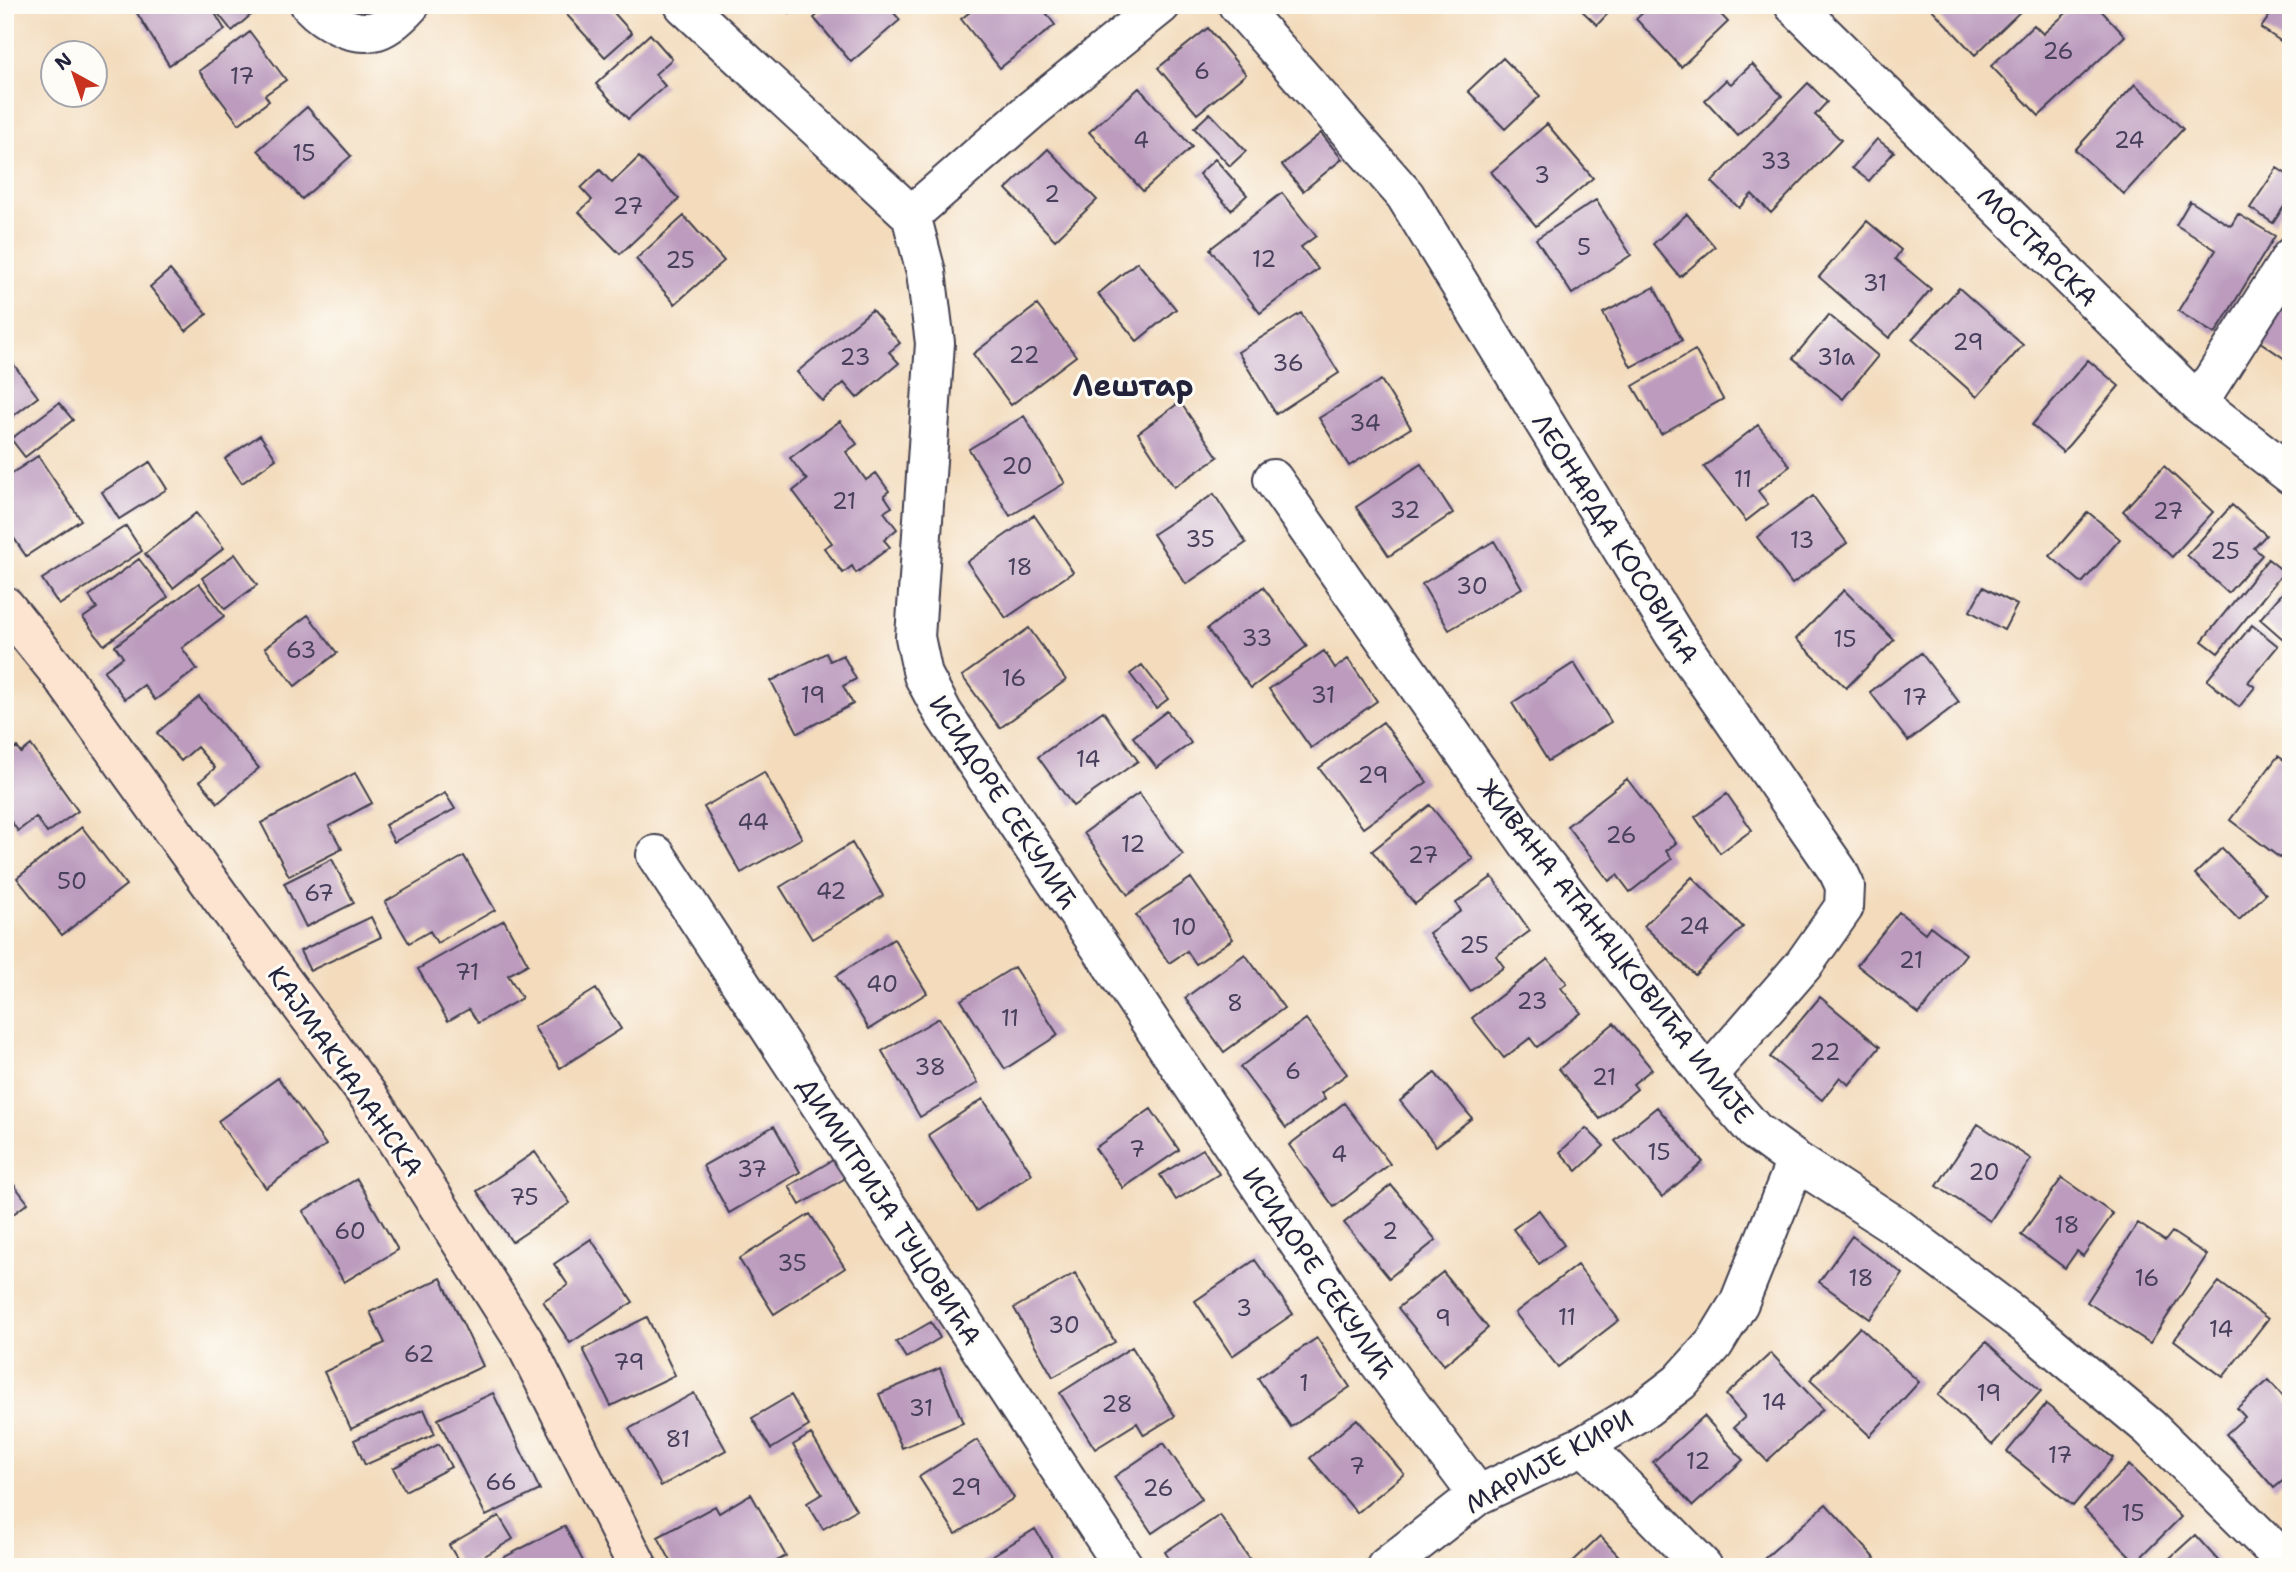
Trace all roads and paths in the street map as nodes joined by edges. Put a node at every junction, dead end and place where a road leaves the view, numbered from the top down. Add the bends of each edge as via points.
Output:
1 (310, 5) edge
2 (410, 5) edge
3 (684, 5) edge
4 (1161, 5) edge
5 (1238, 5) edge
6 (1794, 5) edge
7 (911, 215) junction
8 (2291, 257) edge
9 (2198, 403) junction
10 (2291, 475) edge
11 (1273, 479) dead end
12 (5, 606) edge
13 (656, 855) dead end
14 (1707, 1076) junction
15 (1796, 1161) junction
16 (1584, 1445) junction
17 (1478, 1494) junction
18 (638, 1567) edge
19 (1124, 1567) edge
20 (1386, 1567) edge
21 (1703, 1567) edge
22 (2291, 1567) edge

1 - 2 street via 348,30 374,31 397,19
3 - 7 street
4 - 7 street
5 - 14 street, ЛЕОНАРДА КОСОВИЋА via 1405,195 1674,634 1838,871 1844,907 1804,964
6 - 9 street, МОСТАРСКА
7 - 17 street, ИСИДОРЕ СЕКУЛИЋ via 926,272 935,343 915,637 923,675 943,713 1369,1349
8 - 9 street
9 - 10 street, МОСТАРСКА
11 - 14 street, ЖИВАНА АТАНАЦКОВИЋА ИЛИЈЕ via 1530,846
12 - 18 street, КАЈМАКЧАЛАНСКА via 60,674 369,1097 524,1341
13 - 19 street, ДИМИТРИЈА ТУЦОВИЋА
14 - 15 street, ЖИВАНА АТАНАЦКОВИЋА ИЛИЈЕ via 1755,1131
15 - 16 street, МАРИЈЕ КИРИ via 1739,1303 1714,1344 1681,1382
15 - 22 street, ЖИВАНА АТАНАЦКОВИЋА ИЛИЈЕ via 1893,1224 2029,1327 2149,1427
16 - 17 street, МАРИЈЕ КИРИ
16 - 21 street
17 - 20 street, МАРИЈЕ КИРИ

